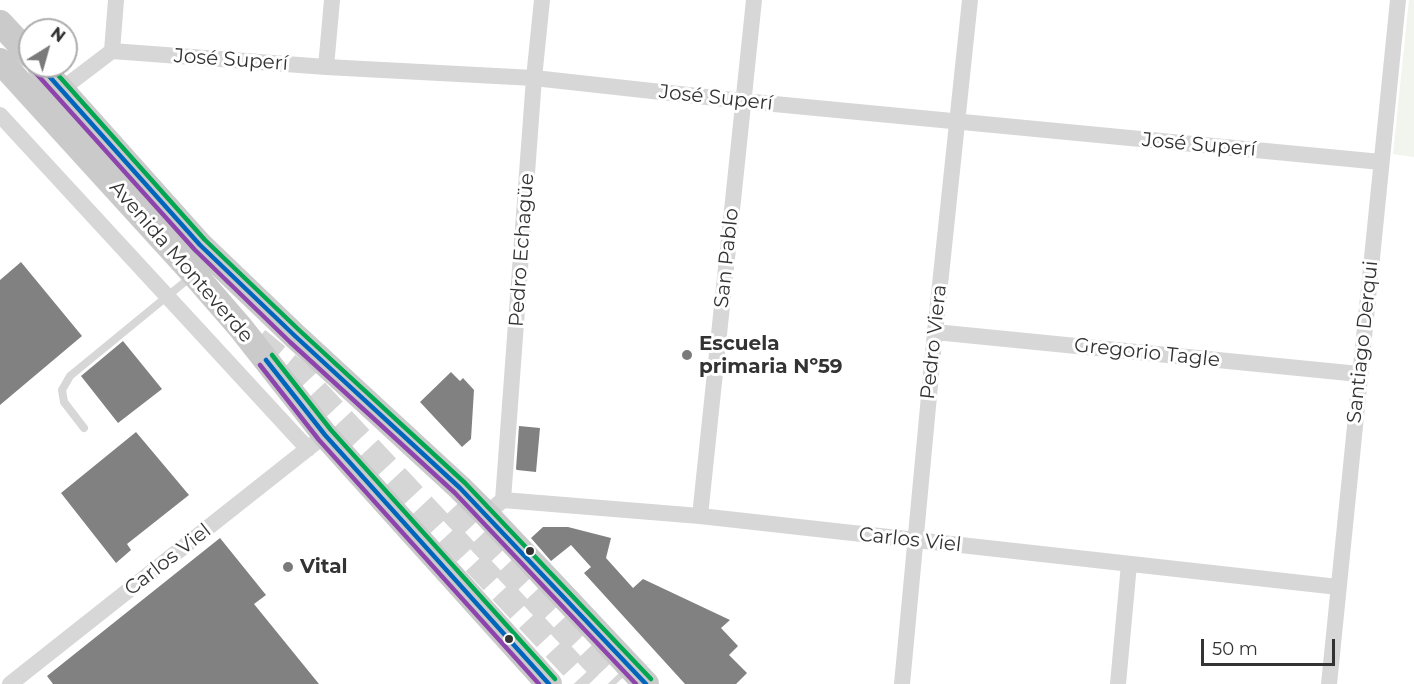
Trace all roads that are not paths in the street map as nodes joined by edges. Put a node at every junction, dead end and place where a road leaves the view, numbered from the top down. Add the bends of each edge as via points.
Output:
1 (116, 0) edge
2 (332, 0) edge
3 (542, 0) edge
4 (754, 0) edge
5 (970, 0) edge
6 (1398, 0) edge
7 (0, 23) edge
8 (18, 42) edge
9 (112, 51) junction
10 (0, 61) edge
11 (326, 67) junction
12 (51, 78) edge
13 (534, 78) junction
14 (62, 89) junction
15 (743, 101) junction
16 (0, 115) edge
17 (958, 122) junction
18 (1381, 162) junction
19 (194, 274) junction
20 (167, 296) junction
21 (935, 332) junction
22 (1359, 374) junction
23 (84, 428) dead end
24 (317, 442) junction
25 (495, 507) junction
26 (700, 516) junction
27 (915, 541) junction
28 (1130, 564) junction
29 (1338, 587) junction
30 (10, 684) edge
31 (549, 684) edge
32 (646, 684) edge
33 (902, 684) edge
34 (1118, 684) edge
35 (1329, 684) edge

1 - 9 street
2 - 11 street
3 - 13 street, Pedro Echagüe
4 - 15 street, San Pablo
5 - 17 street, Pedro Viera
6 - 18 street, Santiago Derqui
7 - 8 main road
9 - 11 street, José Superí
9 - 14 street
10 - 19 main road, Avenida Monteverde
11 - 13 street, José Superí
12 - 14 main road, Avenida Monteverde
13 - 15 street, José Superí
13 - 25 street, Pedro Echagüe
14 - 25 main road, Avenida Monteverde via 200,245 436,465
15 - 17 street, José Superí
15 - 26 street, San Pablo
16 - 20 street
17 - 18 street, José Superí
17 - 21 street, Pedro Viera
18 - 22 street, Santiago Derqui
19 - 20 lane
19 - 24 main road, Avenida Monteverde via 240,327
20 - 23 lane via 70,376 62,390 64,402
20 - 24 street
21 - 22 street, Gregorio Tagle
21 - 27 street, Pedro Viera
22 - 29 street, Santiago Derqui
24 - 30 street, Carlos Viel
24 - 31 main road, Avenida Monteverde via 420,542
25 - 26 street, Carlos Viel
25 - 32 main road, Avenida Monteverde
26 - 27 street, Carlos Viel
27 - 28 street, Carlos Viel
27 - 33 street, Pedro Viera
28 - 29 street, Carlos Viel
28 - 34 street
29 - 35 street, Santiago Derqui

